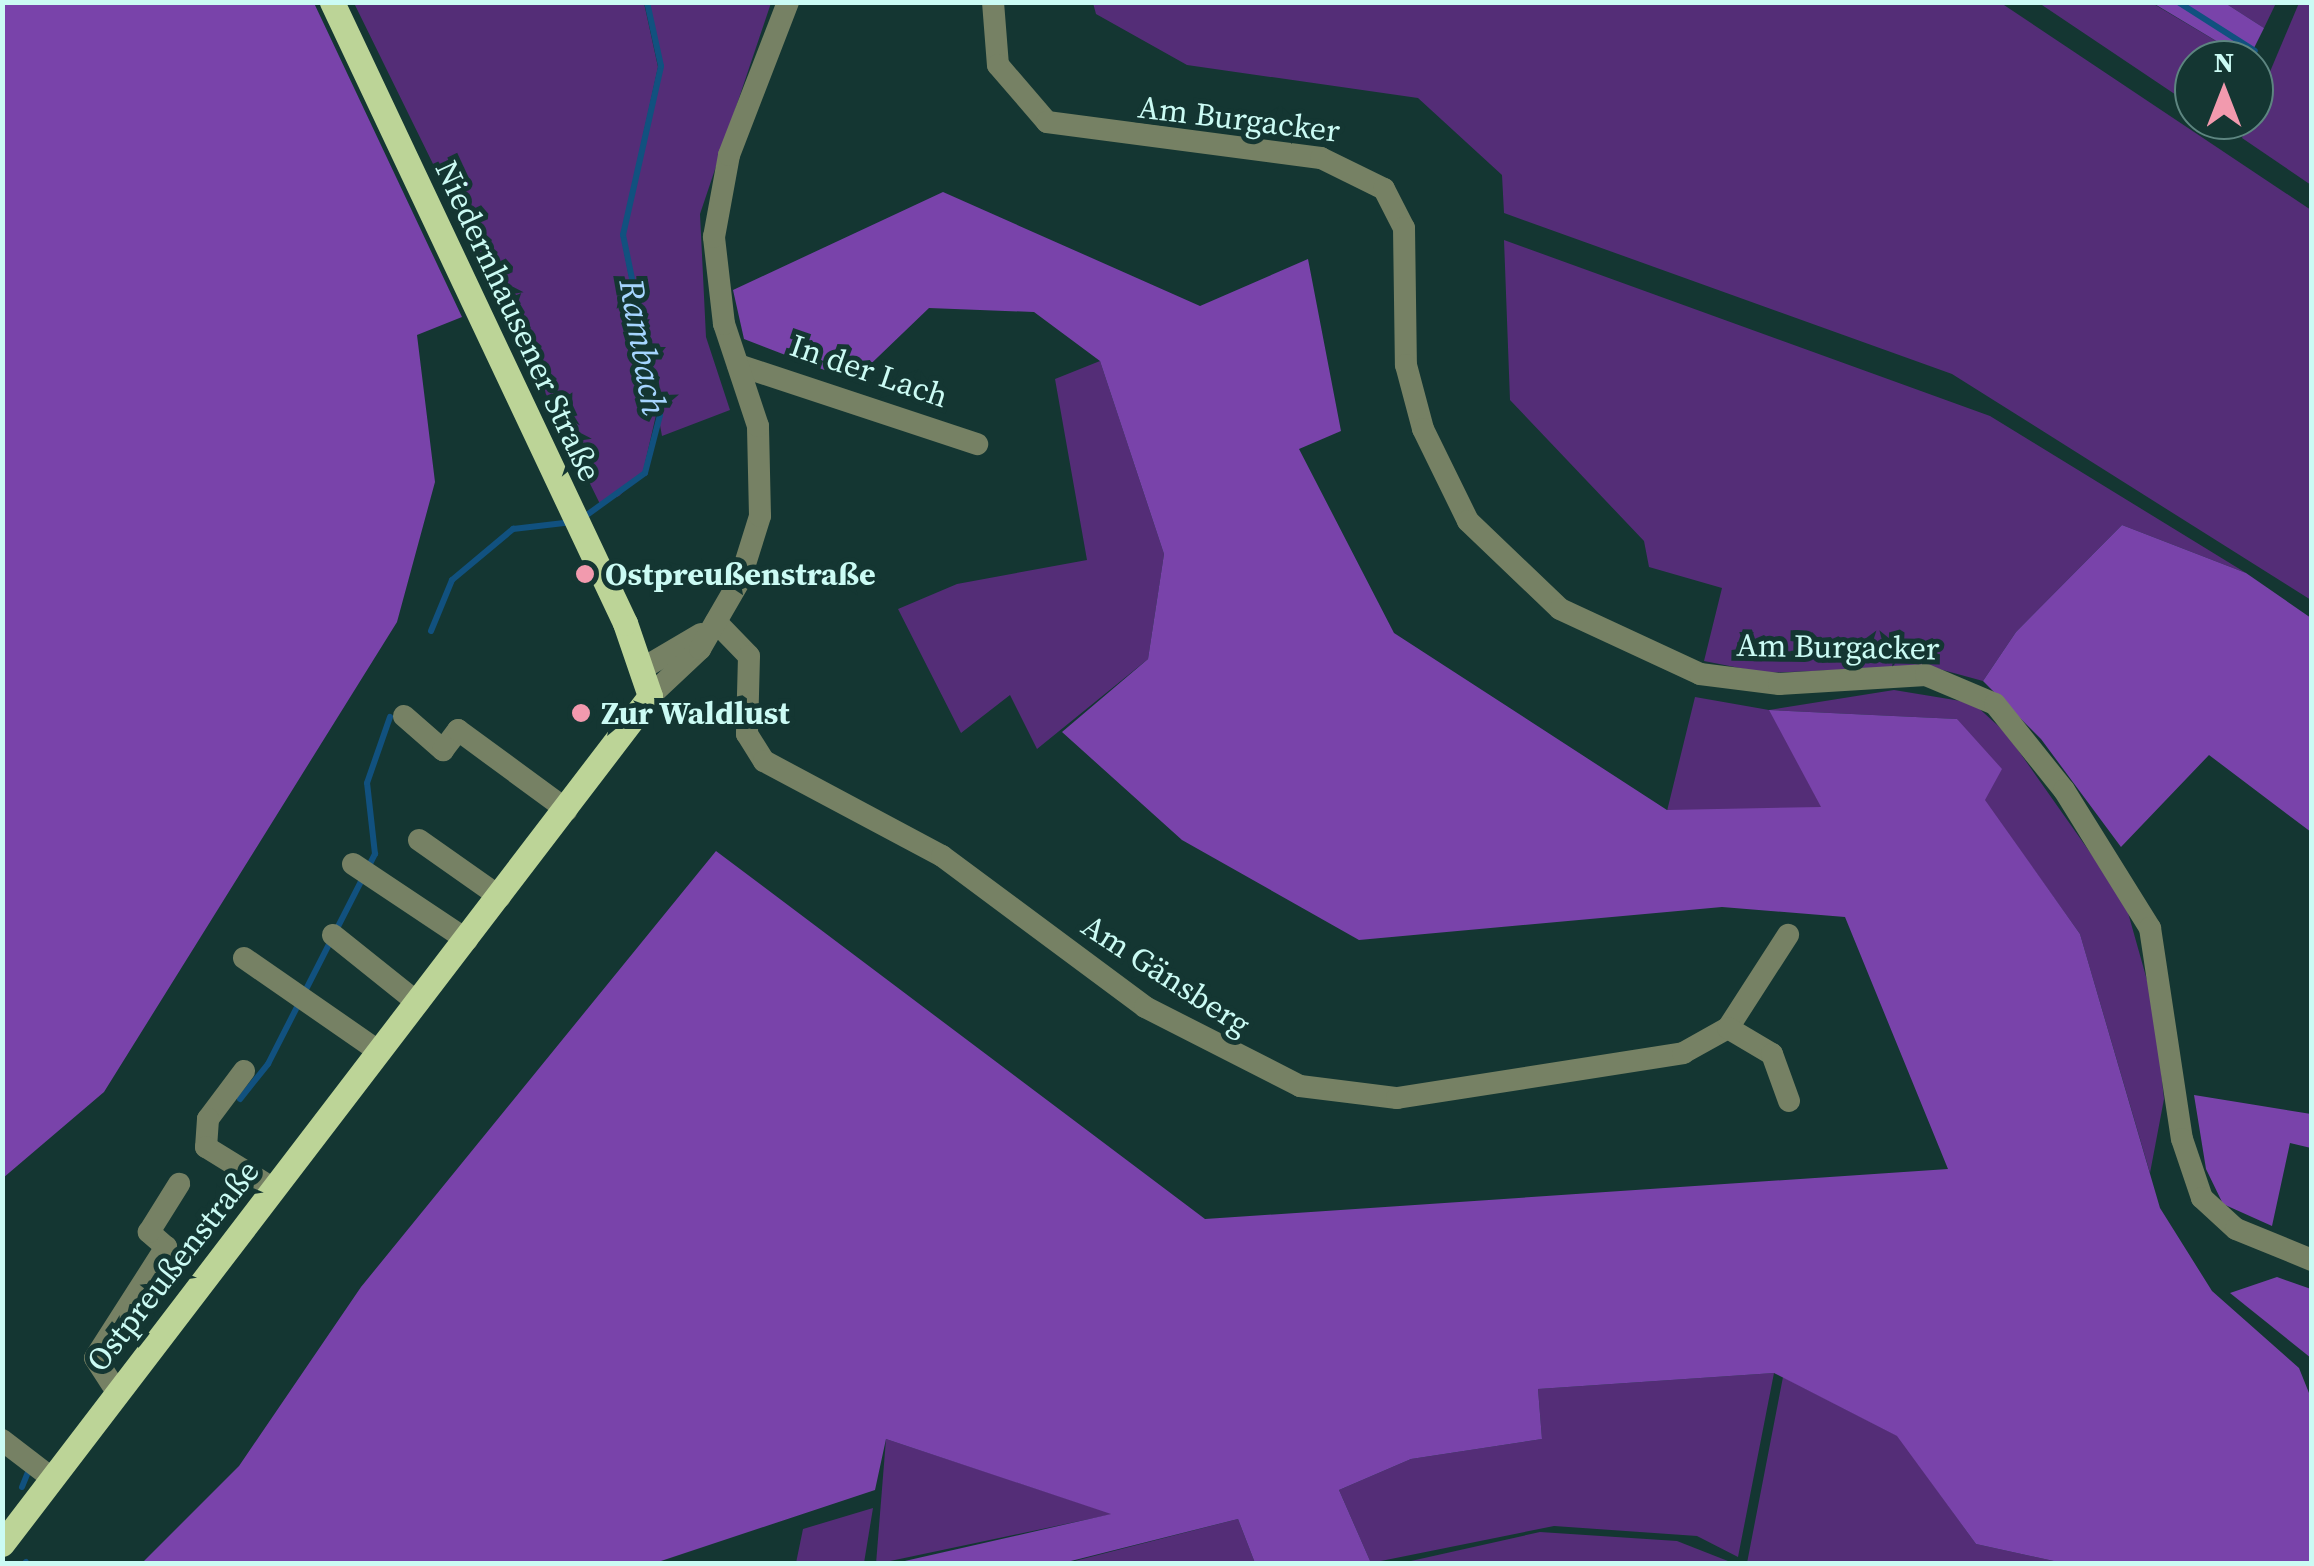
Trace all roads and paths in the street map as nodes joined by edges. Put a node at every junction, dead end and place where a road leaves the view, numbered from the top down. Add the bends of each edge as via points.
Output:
1 (332, 2) edge
2 (788, 2) edge
3 (993, 2) edge
4 (738, 365) junction
5 (977, 444) dead end
6 (716, 622) junction
7 (644, 667) junction
8 (650, 696) junction
9 (404, 716) dead end
10 (568, 810) junction
11 (419, 840) dead end
12 (363, 871) dead end
13 (500, 897) junction
14 (1788, 934) dead end
15 (336, 938) dead end
16 (467, 940) junction
17 (244, 958) dead end
18 (418, 1003) junction
19 (1728, 1028) junction
20 (380, 1052) junction
21 (244, 1072) dead end
22 (1789, 1101) dead end
23 (180, 1184) dead end
24 (274, 1189) junction
25 (2312, 1260) edge
26 (118, 1392) junction
27 (2, 1440) edge
28 (52, 1479) junction
29 (2, 1544) edge

1 - 7 main road, Niedernhausener Straße
2 - 4 street, Ostpreußenstraße via 717,209 719,299
3 - 25 street, Am Burgacker via 998,65 1047,122 1320,158 1384,189 1404,228 1406,365 1422,428 1468,521 1560,609 1700,674 1779,684 1926,676 1995,704 2064,790 2150,928 2182,1139 2202,1198 2236,1228
4 - 5 street, In der Lach
4 - 6 street, Ostpreußenstraße via 758,426 762,492 748,560
6 - 7 street
6 - 8 street, Ostpreußenstraße
6 - 19 street, Am Gänsberg via 749,656 748,734 764,761 942,856 1102,978 1269,1076 1332,1094 1397,1098 1684,1052
7 - 8 main road
8 - 10 main road, Ostpreußenstraße
9 - 10 street via 444,750 458,730
10 - 13 main road, Ostpreußenstraße
11 - 13 street
12 - 16 street
13 - 16 main road, Ostpreußenstraße
14 - 19 street
15 - 18 street
16 - 18 main road, Ostpreußenstraße
17 - 20 street
18 - 20 main road, Ostpreußenstraße
19 - 22 street via 1772,1054
20 - 24 main road, Ostpreußenstraße
21 - 24 street via 208,1119 206,1147
23 - 26 street via 149,1232 166,1247 96,1358
24 - 26 main road, Ostpreußenstraße
26 - 28 main road, Ostpreußenstraße
27 - 28 street
28 - 29 main road, Ostpreußenstraße

